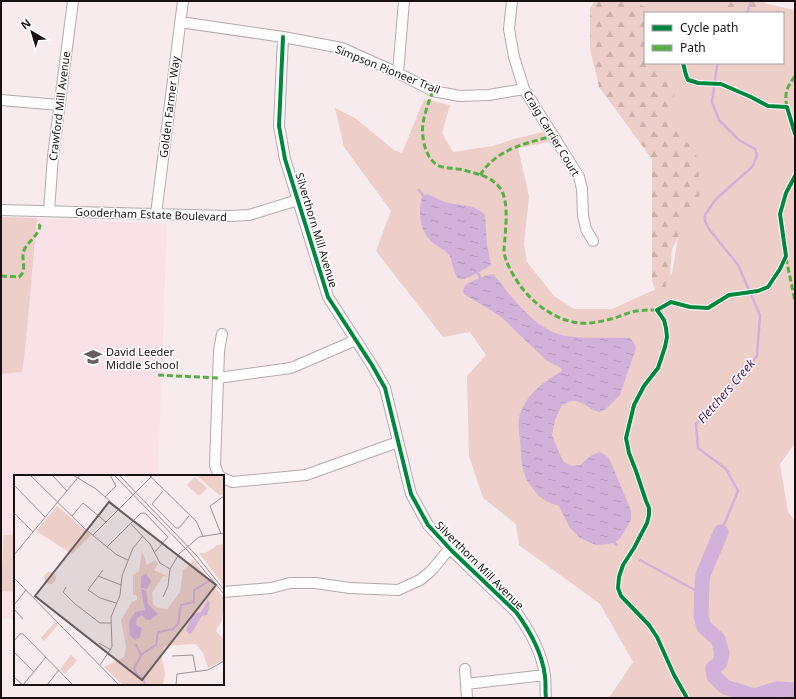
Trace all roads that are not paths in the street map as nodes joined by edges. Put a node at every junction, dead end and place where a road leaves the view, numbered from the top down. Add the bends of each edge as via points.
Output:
1 (73, 1) edge
2 (183, 1) edge
3 (404, 1) edge
4 (512, 1) edge
5 (180, 22) junction
6 (283, 37) junction
7 (398, 73) junction
8 (524, 89) junction
9 (1, 100) edge
10 (59, 105) junction
11 (298, 200) junction
12 (1, 210) edge
13 (49, 211) junction
14 (156, 214) junction
15 (593, 241) dead end
16 (222, 334) dead end
17 (356, 340) junction
18 (218, 378) junction
19 (398, 442) junction
20 (219, 475) edge
21 (224, 478) edge
22 (450, 548) junction
23 (224, 592) edge
24 (465, 669) dead end
25 (545, 675) junction
26 (466, 684) junction
27 (467, 698) edge
28 (546, 698) edge

1 - 10 street, Crawford Mill Avenue
2 - 5 street, Golden Farmer Way
3 - 7 street
4 - 8 street, Craig Carrier Court via 509,29 514,58
5 - 6 street, Simpson Pioneer Trail
5 - 14 street, Golden Farmer Way
6 - 7 street, Simpson Pioneer Trail via 342,48
6 - 11 street, Silverthorn Mill Avenue via 279,126 285,159
7 - 8 street, Simpson Pioneer Trail via 433,90 460,96 489,95
8 - 15 street, Craig Carrier Court via 579,177 582,189 582,216
9 - 10 street
10 - 13 street, Crawford Mill Avenue
11 - 14 street, Gooderham Estate Boulevard via 249,215
11 - 17 street, Silverthorn Mill Avenue via 328,297
12 - 13 street, Gooderham Estate Boulevard
13 - 14 street, Gooderham Estate Boulevard
16 - 18 street
17 - 18 street via 291,368
17 - 19 street, Silverthorn Mill Avenue via 385,388
18 - 20 street via 215,465
19 - 21 street via 306,475 232,482
19 - 22 street, Silverthorn Mill Avenue via 411,494 428,525
22 - 23 street via 420,580 398,590 290,583 271,588
22 - 25 street, Silverthorn Mill Avenue via 519,616 540,654
24 - 26 street
25 - 26 street
25 - 28 street, Silverthorn Mill Avenue
26 - 27 street

